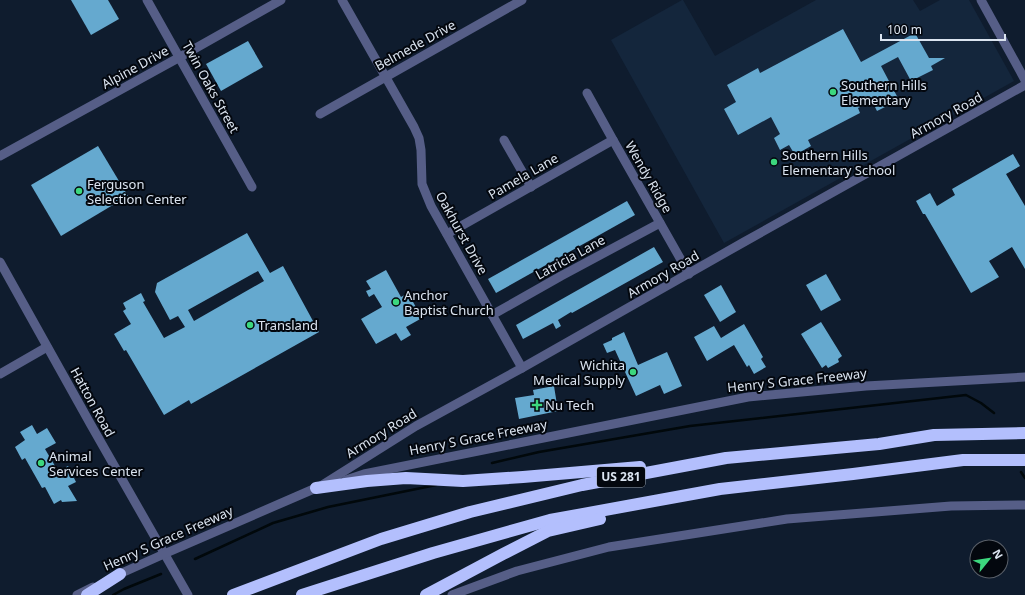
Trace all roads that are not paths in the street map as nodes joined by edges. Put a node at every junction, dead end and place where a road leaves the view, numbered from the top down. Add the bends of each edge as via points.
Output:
1 (148, 0) edge
2 (281, 0) edge
3 (342, 0) edge
4 (522, 0) edge
5 (981, 0) edge
6 (180, 57) junction
7 (385, 77) junction
8 (1025, 80) edge
9 (1025, 85) edge
10 (587, 93) dead end
11 (320, 114) dead end
12 (504, 140) dead end
13 (613, 140) junction
14 (0, 156) edge
15 (252, 187) dead end
16 (531, 187) junction
17 (660, 223) junction
18 (447, 234) junction
19 (0, 262) edge
20 (689, 274) junction
21 (492, 314) junction
22 (47, 347) junction
23 (522, 368) junction
24 (0, 374) edge
25 (1025, 377) edge
26 (1025, 427) edge
27 (1025, 433) edge
28 (934, 436) junction
29 (726, 458) junction
30 (963, 460) junction
31 (1025, 460) edge
32 (1025, 464) edge
33 (316, 488) junction
34 (720, 489) junction
35 (1025, 505) edge
36 (164, 554) junction
37 (120, 574) junction
38 (76, 595) edge
39 (86, 595) edge
40 (188, 595) edge
41 (233, 595) edge
42 (302, 595) edge
43 (426, 595) edge
44 (452, 595) edge

1 - 6 street, Twin Oaks Street
2 - 6 street, Alpine Drive
3 - 7 street, Oakhurst Drive
4 - 7 street, Belmede Drive
5 - 8 street
6 - 14 street, Alpine Drive
6 - 15 street, Twin Oaks Street
7 - 11 street, Belmede Drive
7 - 18 street, Oakhurst Drive via 419,138 424,189
9 - 20 street, Armory Road
10 - 13 street, Wendy Ridge
12 - 16 street
13 - 16 street, Pamela Lane
13 - 17 street, Wendy Ridge
16 - 18 street, Pamela Lane
17 - 20 street, Wendy Ridge
17 - 21 street, Latricia Lane
18 - 21 street, Oakhurst Drive
19 - 22 street, Hatton Road
20 - 23 street, Armory Road
21 - 23 street, Oakhurst Drive
22 - 24 street
22 - 36 street, Hatton Road
23 - 33 street, Armory Road via 416,426
25 - 33 street, Henry S Grace Freeway via 866,386 748,398 364,474
26 - 28 highway
27 - 28 highway, US 281
28 - 29 highway, US 281 via 879,444
29 - 33 highway via 523,477 464,481 406,478
29 - 41 highway, US 281 via 582,484 470,512 381,539
30 - 31 highway, US 281
30 - 32 highway
30 - 34 highway, US 281
33 - 36 street, Henry S Grace Freeway
34 - 42 highway, US 281 via 550,520 433,553
34 - 43 highway via 548,531
35 - 44 street via 951,506 787,519 624,544 517,571
36 - 37 street, Henry S Grace Freeway
36 - 40 street, Hatton Road
37 - 38 street, Henry S Grace Freeway
37 - 39 highway

